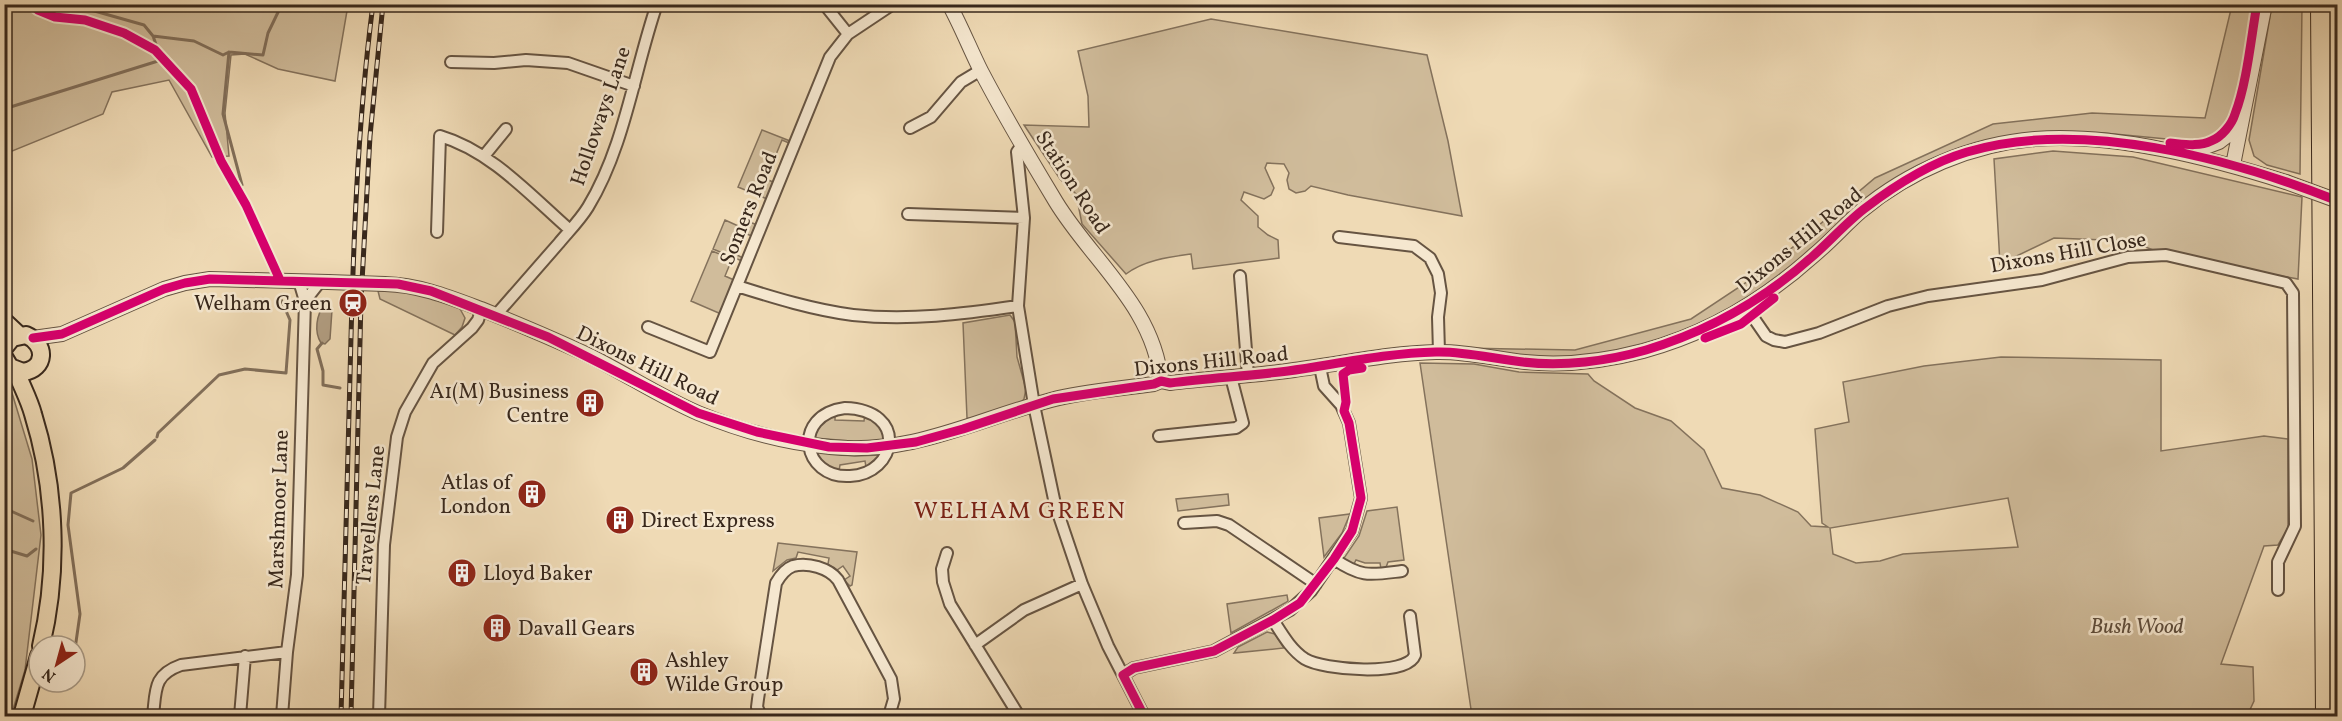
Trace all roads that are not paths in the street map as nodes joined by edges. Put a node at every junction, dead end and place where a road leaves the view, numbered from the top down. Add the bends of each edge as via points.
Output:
1 (657, 4) edge
2 (824, 4) edge
3 (893, 4) edge
4 (949, 4) edge
5 (2265, 4) edge
6 (2321, 4) edge
7 (848, 34) junction
8 (451, 62) dead end
9 (981, 70) junction
10 (634, 86) junction
11 (2337, 97) edge
12 (2241, 125) junction
13 (910, 128) dead end
14 (506, 129) dead end
15 (1022, 145) junction
16 (2187, 154) junction
17 (484, 156) junction
18 (2233, 165) junction
19 (2337, 201) edge
20 (908, 214) dead end
21 (1024, 218) junction
22 (570, 230) junction
23 (437, 232) dead end
24 (1339, 237) dead end
25 (1240, 276) dead end
26 (299, 281) junction
27 (324, 282) junction
28 (737, 286) junction
29 (305, 302) junction
30 (1018, 306) junction
31 (1746, 307) junction
32 (481, 310) junction
33 (496, 315) junction
34 (4, 321) edge
35 (648, 327) dead end
36 (62, 334) junction
37 (26, 336) junction
38 (5, 348) edge
39 (1439, 352) junction
40 (4, 357) edge
41 (39, 361) junction
42 (1320, 367) junction
43 (16, 371) junction
44 (1248, 375) junction
45 (1231, 377) junction
46 (1161, 381) junction
47 (2337, 383) edge
48 (1034, 405) junction
49 (33, 413) junction
50 (1159, 436) dead end
51 (808, 444) junction
52 (890, 446) junction
53 (1184, 524) dead end
54 (947, 553) dead end
55 (1334, 559) junction
56 (1402, 571) dead end
57 (1082, 584) junction
58 (1316, 584) junction
59 (2278, 590) dead end
60 (1410, 616) dead end
61 (1274, 620) junction
62 (44, 634) edge
63 (975, 645) junction
64 (287, 652) junction
65 (244, 656) junction
66 (1123, 675) junction
67 (28, 694) edge
68 (22, 717) edge
69 (153, 717) edge
70 (240, 717) edge
71 (282, 717) edge
72 (379, 717) edge
73 (761, 717) edge
74 (890, 717) edge
75 (1019, 717) edge
76 (1144, 717) edge
77 (2326, 717) edge

1 - 10 street, Holloways Lane
2 - 7 street
3 - 7 street, Somers Road
4 - 9 street, Station Road
5 - 12 street
6 - 77 highway
7 - 28 street, Somers Road via 830,57
8 - 10 street via 568,63
9 - 13 street via 960,82 931,117
9 - 15 street, Station Road
10 - 22 street, Holloways Lane via 604,175 586,210
11 - 47 highway
12 - 16 street via 2218,142
12 - 18 street
14 - 17 street
15 - 21 street via 1017,152
15 - 46 street, Station Road via 1066,218 1135,307 1156,354
16 - 18 street, Dixons Hill Road
16 - 31 street, Dixons Hill Road via 2077,139 2034,139 1968,152 1940,162 1862,210 1812,257
17 - 22 street
17 - 23 street via 440,136
18 - 19 street, Dixons Hill Road, bridge
20 - 21 street
21 - 30 street
22 - 33 street, Holloways Lane
24 - 39 street via 1414,246 1430,258 1441,293
25 - 44 street
26 - 27 street, Dixons Hill Road
26 - 29 street, Marshmoor Lane
26 - 36 street, Dixons Hill Road via 210,279 185,283
27 - 29 street
27 - 32 street, Dixons Hill Road, bridge via 385,284 431,291
28 - 30 street, Somers Road via 794,303 877,317 933,317
28 - 35 street via 710,351
29 - 64 street, Marshmoor Lane via 297,575
30 - 48 street
31 - 39 street, Dixons Hill Road via 1646,350 1594,360 1550,364
31 - 59 street, Dixons Hill Close via 1766,336 1785,342 1928,296 2042,280 2128,257 2166,255 2286,283 2293,293 2295,526 2278,562
32 - 33 street, Dixons Hill Road
32 - 72 street, Travellers Lane via 472,328 434,363 415,392 397,437 384,545
33 - 51 street, Dixons Hill Road via 592,357 698,413
34 - 37 main road
36 - 37 street, Dixons Hill Road
36 - 41 street, Dixons Hill Road
37 - 38 main road via 12,338
37 - 41 main road via 37,341
39 - 42 street, Dixons Hill Road
40 - 43 main road
41 - 43 main road via 23,372
41 - 49 main road
42 - 44 street, Dixons Hill Road
42 - 55 street via 1324,386 1341,405 1349,423 1361,498 1352,531
43 - 49 main road
44 - 45 street, Dixons Hill Road
45 - 46 street, Dixons Hill Road
45 - 50 street via 1243,423 1236,428
46 - 48 street, Dixons Hill Road
48 - 52 street, Dixons Hill Road via 963,429
48 - 57 street via 1054,504
49 - 62 main road via 52,515 51,573
51 - 52 street, Dixons Hill Road via 848,448
51 - 52 street via 810,453 822,466 849,476 871,469
51 - 52 street via 810,429 819,418 830,410 845,408 878,417 889,433
53 - 58 street via 1217,521 1229,525
54 - 63 street via 942,569 945,591
55 - 56 street via 1371,575
55 - 58 street
57 - 63 street via 1024,610
57 - 66 street
58 - 61 street via 1300,603
60 - 61 street via 1414,660 1366,669 1327,667 1302,658
61 - 66 street via 1214,651 1134,668
63 - 75 street
64 - 65 street
64 - 71 street, Marshmoor Lane
65 - 69 street via 168,669 160,675
65 - 70 street
66 - 76 street
67 - 68 main road
73 - 74 street via 757,707 776,583 786,570 801,565 828,570 838,580 891,679 894,699

